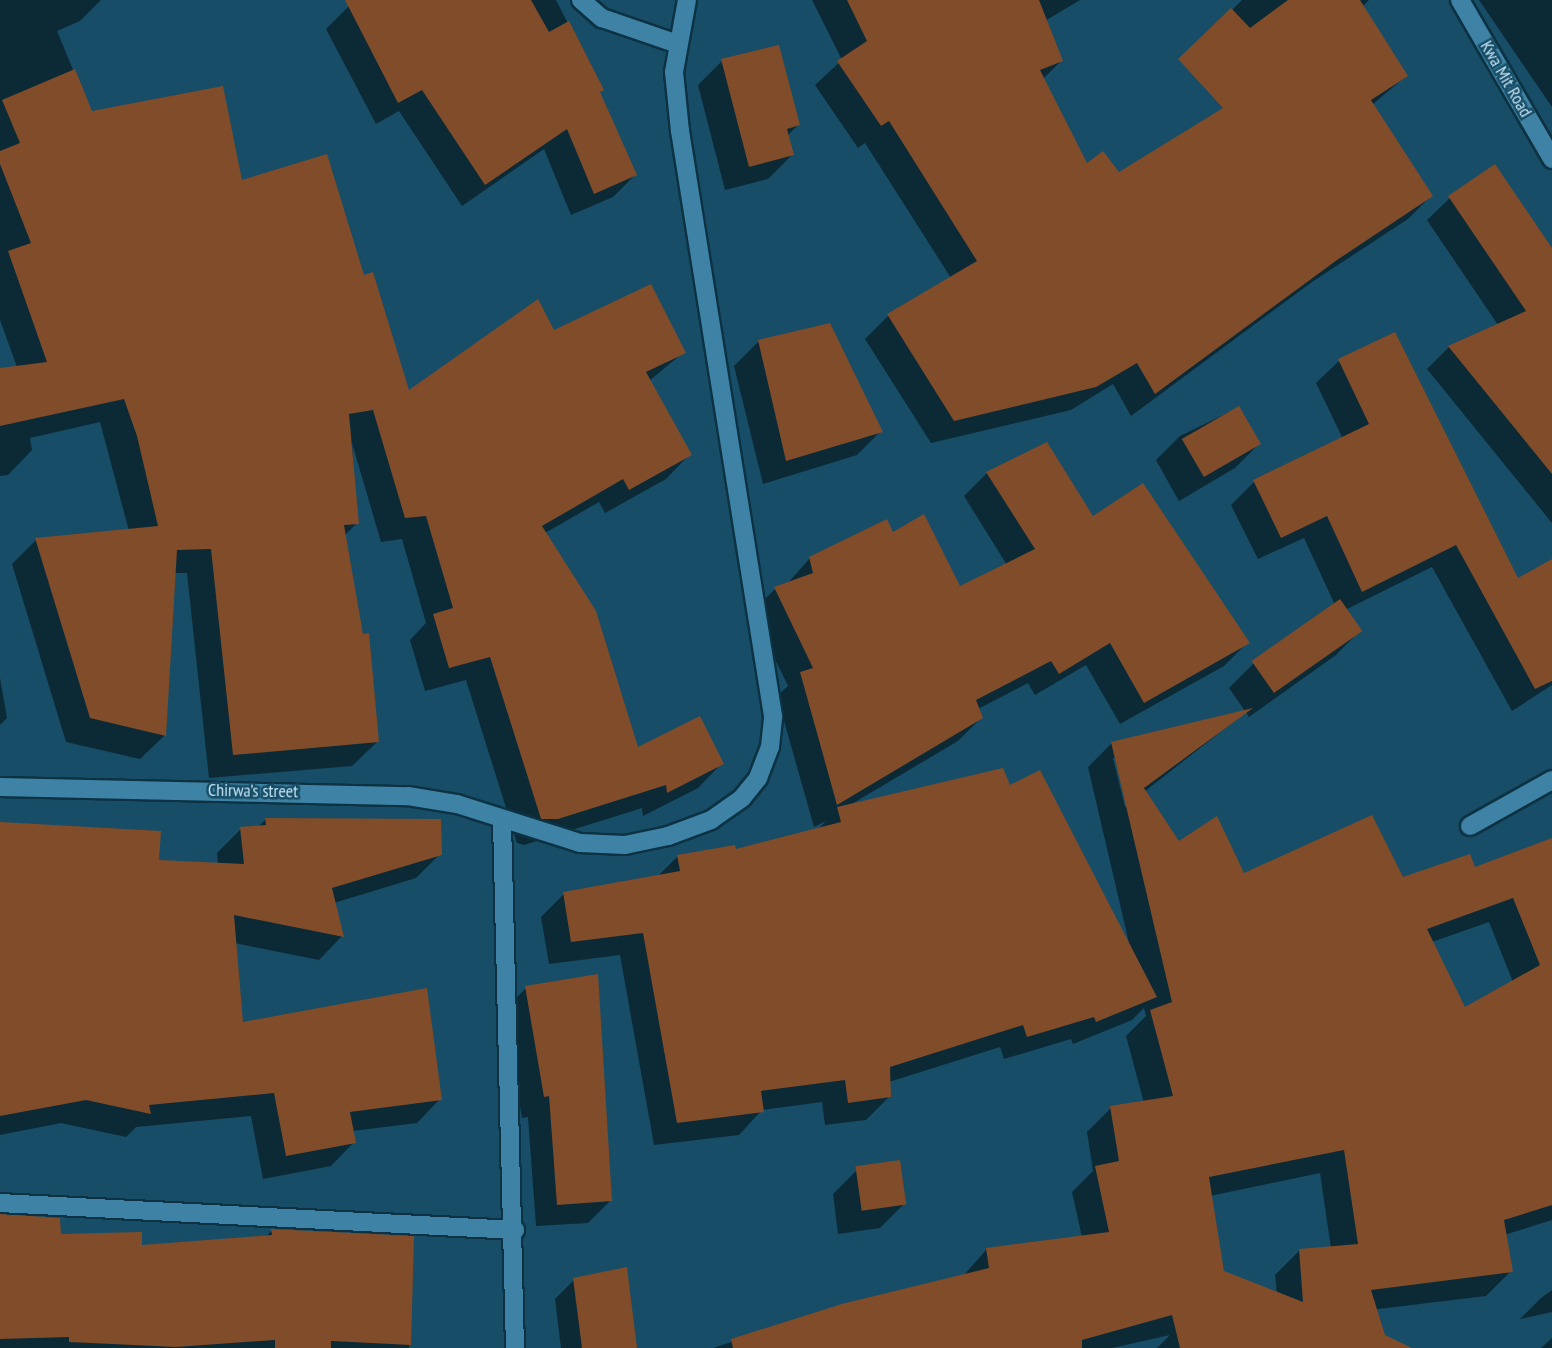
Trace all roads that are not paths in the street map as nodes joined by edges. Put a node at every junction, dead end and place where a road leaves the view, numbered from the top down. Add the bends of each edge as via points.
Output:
1 (581, 0) edge
2 (687, 0) edge
3 (1460, 0) edge
4 (678, 44) junction
5 (1552, 159) edge
6 (1552, 780) edge
7 (0, 787) edge
8 (502, 821) junction
9 (1470, 826) dead end
10 (0, 1203) edge
11 (514, 1230) junction
12 (515, 1348) edge

1 - 4 street via 602,18
2 - 4 street, Chirwa’s street
3 - 5 street, Kwa Mit Road
4 - 8 street, Chirwa’s street via 674,72 680,131 772,716 769,747 758,778 742,799 711,820 668,836 625,845 580,843
6 - 9 street
7 - 8 street, Chirwa’s street via 408,796 457,804
8 - 11 street
10 - 11 street
11 - 12 street

